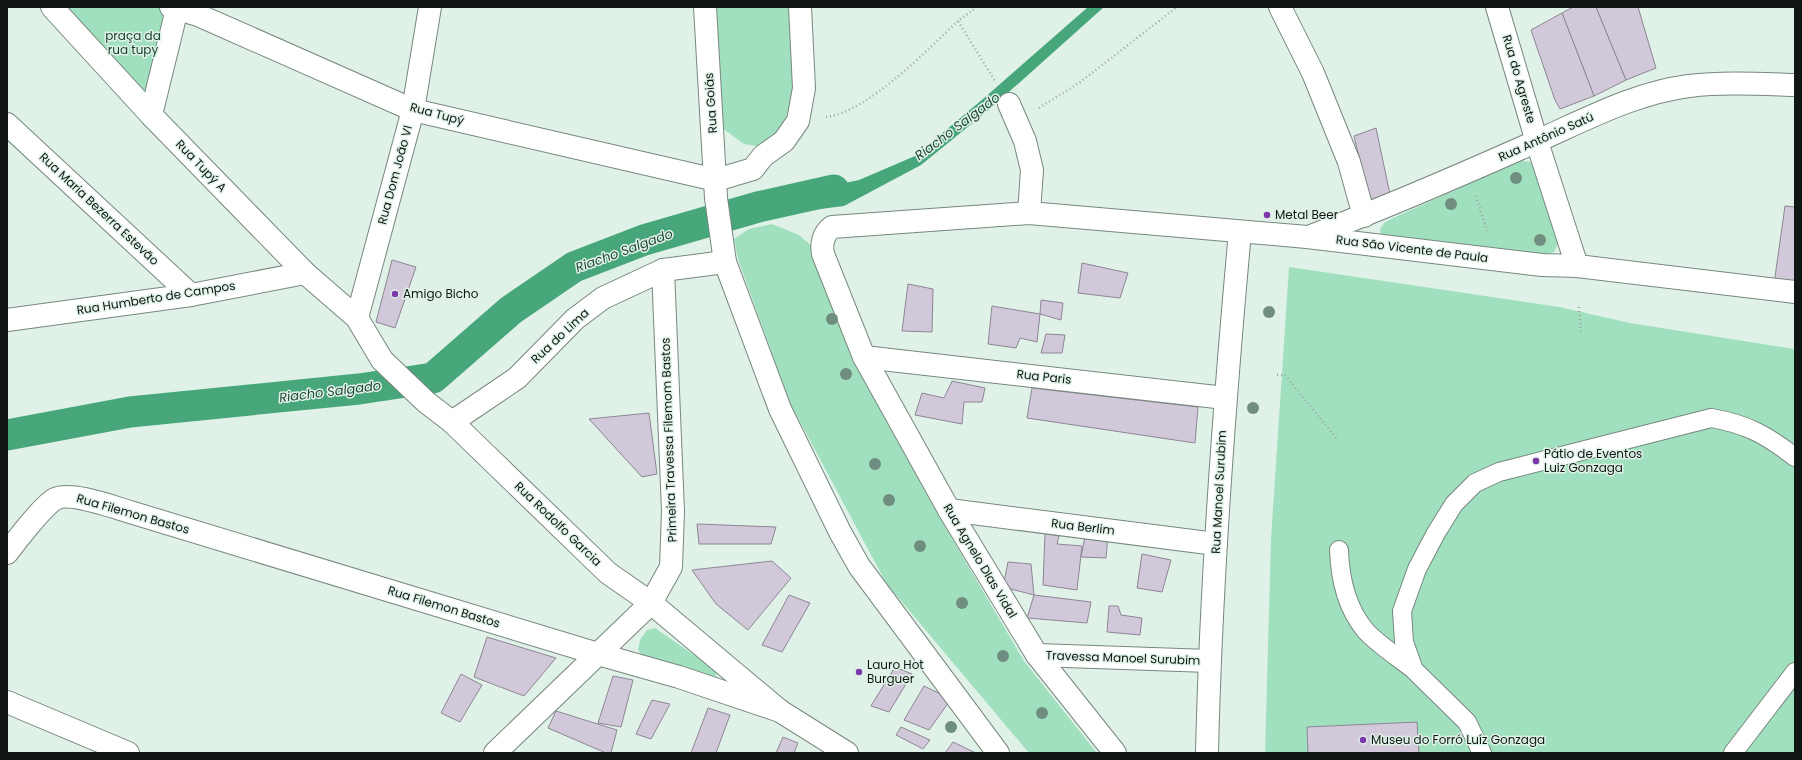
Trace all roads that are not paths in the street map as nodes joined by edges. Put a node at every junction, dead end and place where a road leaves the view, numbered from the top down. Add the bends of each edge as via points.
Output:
1 (52, 7) edge
2 (430, 7) edge
3 (705, 7) edge
4 (800, 7) edge
5 (1280, 7) edge
6 (1497, 7) edge
7 (174, 8) edge
8 (198, 11) edge
9 (1795, 85) edge
10 (413, 110) junction
11 (1012, 113) road end
12 (151, 115) junction
13 (7, 124) edge
14 (1537, 142) junction
15 (716, 189) junction
16 (1028, 213) junction
17 (1364, 216) junction
18 (1240, 232) junction
19 (1307, 237) junction
20 (725, 262) junction
21 (1577, 266) junction
22 (663, 270) junction
23 (305, 272) junction
24 (1795, 292) edge
25 (191, 295) junction
26 (357, 318) junction
27 (7, 320) edge
28 (864, 357) junction
29 (1225, 398) junction
30 (452, 422) junction
31 (1795, 456) edge
32 (950, 510) junction
33 (1216, 544) junction
34 (1338, 550) dead end
35 (7, 553) edge
36 (651, 603) junction
37 (598, 654) junction
38 (1037, 655) junction
39 (1209, 661) junction
40 (1414, 670) junction
41 (1795, 672) edge
42 (7, 702) edge
43 (780, 711) junction
44 (128, 753) edge
45 (495, 753) edge
46 (847, 753) edge
47 (998, 753) edge
48 (1115, 753) edge
49 (1207, 753) edge
50 (1482, 753) edge
51 (1733, 753) edge

1 - 12 street, Rua Tupý A
2 - 10 street, Rua Dom João VI
3 - 15 street, Rua Goiás
4 - 15 street via 804,88 798,121 784,141 763,156 753,169
5 - 17 street via 1313,73 1349,162
6 - 14 street, Rua do Agreste
7 - 8 street, Rua Tupý
7 - 12 street
8 - 10 street, Rua Tupý
9 - 14 street, Rua Antônio Satú via 1689,86 1641,97 1586,118
10 - 15 street, Rua Tupý
10 - 26 street, Rua Dom João VI
11 - 16 street via 1025,142 1032,170
12 - 23 street, Rua Tupý A
13 - 25 street, Rua Maria Bezerra Estevão
14 - 17 street, Rua Antônio Satú
14 - 21 street, Rua do Agreste
15 - 20 street, Rua Goiás
16 - 18 street, Rua São Vicente de Paula
16 - 28 street, Rua Agnelo DIas Vidal via 838,226 828,230 822,242 823,254
17 - 19 street, Rua Antônio Satú
18 - 19 street, Rua São Vicente de Paula
18 - 29 street, Rua Manoel Surubim
19 - 21 street, Rua São Vicente de Paula via 1542,265
20 - 22 street, Rua do Lima
20 - 47 street, Rua Goiás via 780,409 855,559
21 - 24 street, Rua São Vicente de Paula
22 - 30 street, Rua do Lima via 603,298 575,319 516,378
22 - 36 street, Primeira Travessa Filemom Bastos via 673,511 671,567
23 - 25 street, Rua Humberto de Campos
23 - 26 street, Rua Tupý A
25 - 27 street, Rua Humberto de Campos
26 - 30 street, Rua Rodolfo Garcia via 382,360 426,402
28 - 29 street, Rua Paris
28 - 32 street, Rua Agnelo DIas Vidal
29 - 33 street, Rua Manoel Surubim
30 - 36 street, Rua Rodolfo Garcia via 608,573
31 - 40 lane via 1757,431 1734,422 1711,418 1499,472 1475,483 1454,504 1436,533 1417,569 1402,611 1404,642
32 - 33 street, Rua Berlim
32 - 38 street, Rua Agnelo DIas Vidal
33 - 39 street, Rua Manoel Surubim
34 - 40 lane via 1340,573 1352,611 1366,631
35 - 37 street, Rua Filemon Bastos via 54,499 67,496 130,512
36 - 37 street, Primeira Travessa Filemom Bastos
36 - 43 street, Rua Rodolfo Garcia
37 - 43 street, Rua Filemon Bastos via 679,677
37 - 45 street, Primeira Travessa Filemom Bastos
38 - 39 street, Travessa Manoel Surubim
38 - 48 street, Rua Agnelo DIas Vidal
39 - 49 street, Rua Manoel Surubim
40 - 50 lane via 1467,722
41 - 51 lane
42 - 44 street
43 - 46 street, Rua Filemon Bastos

